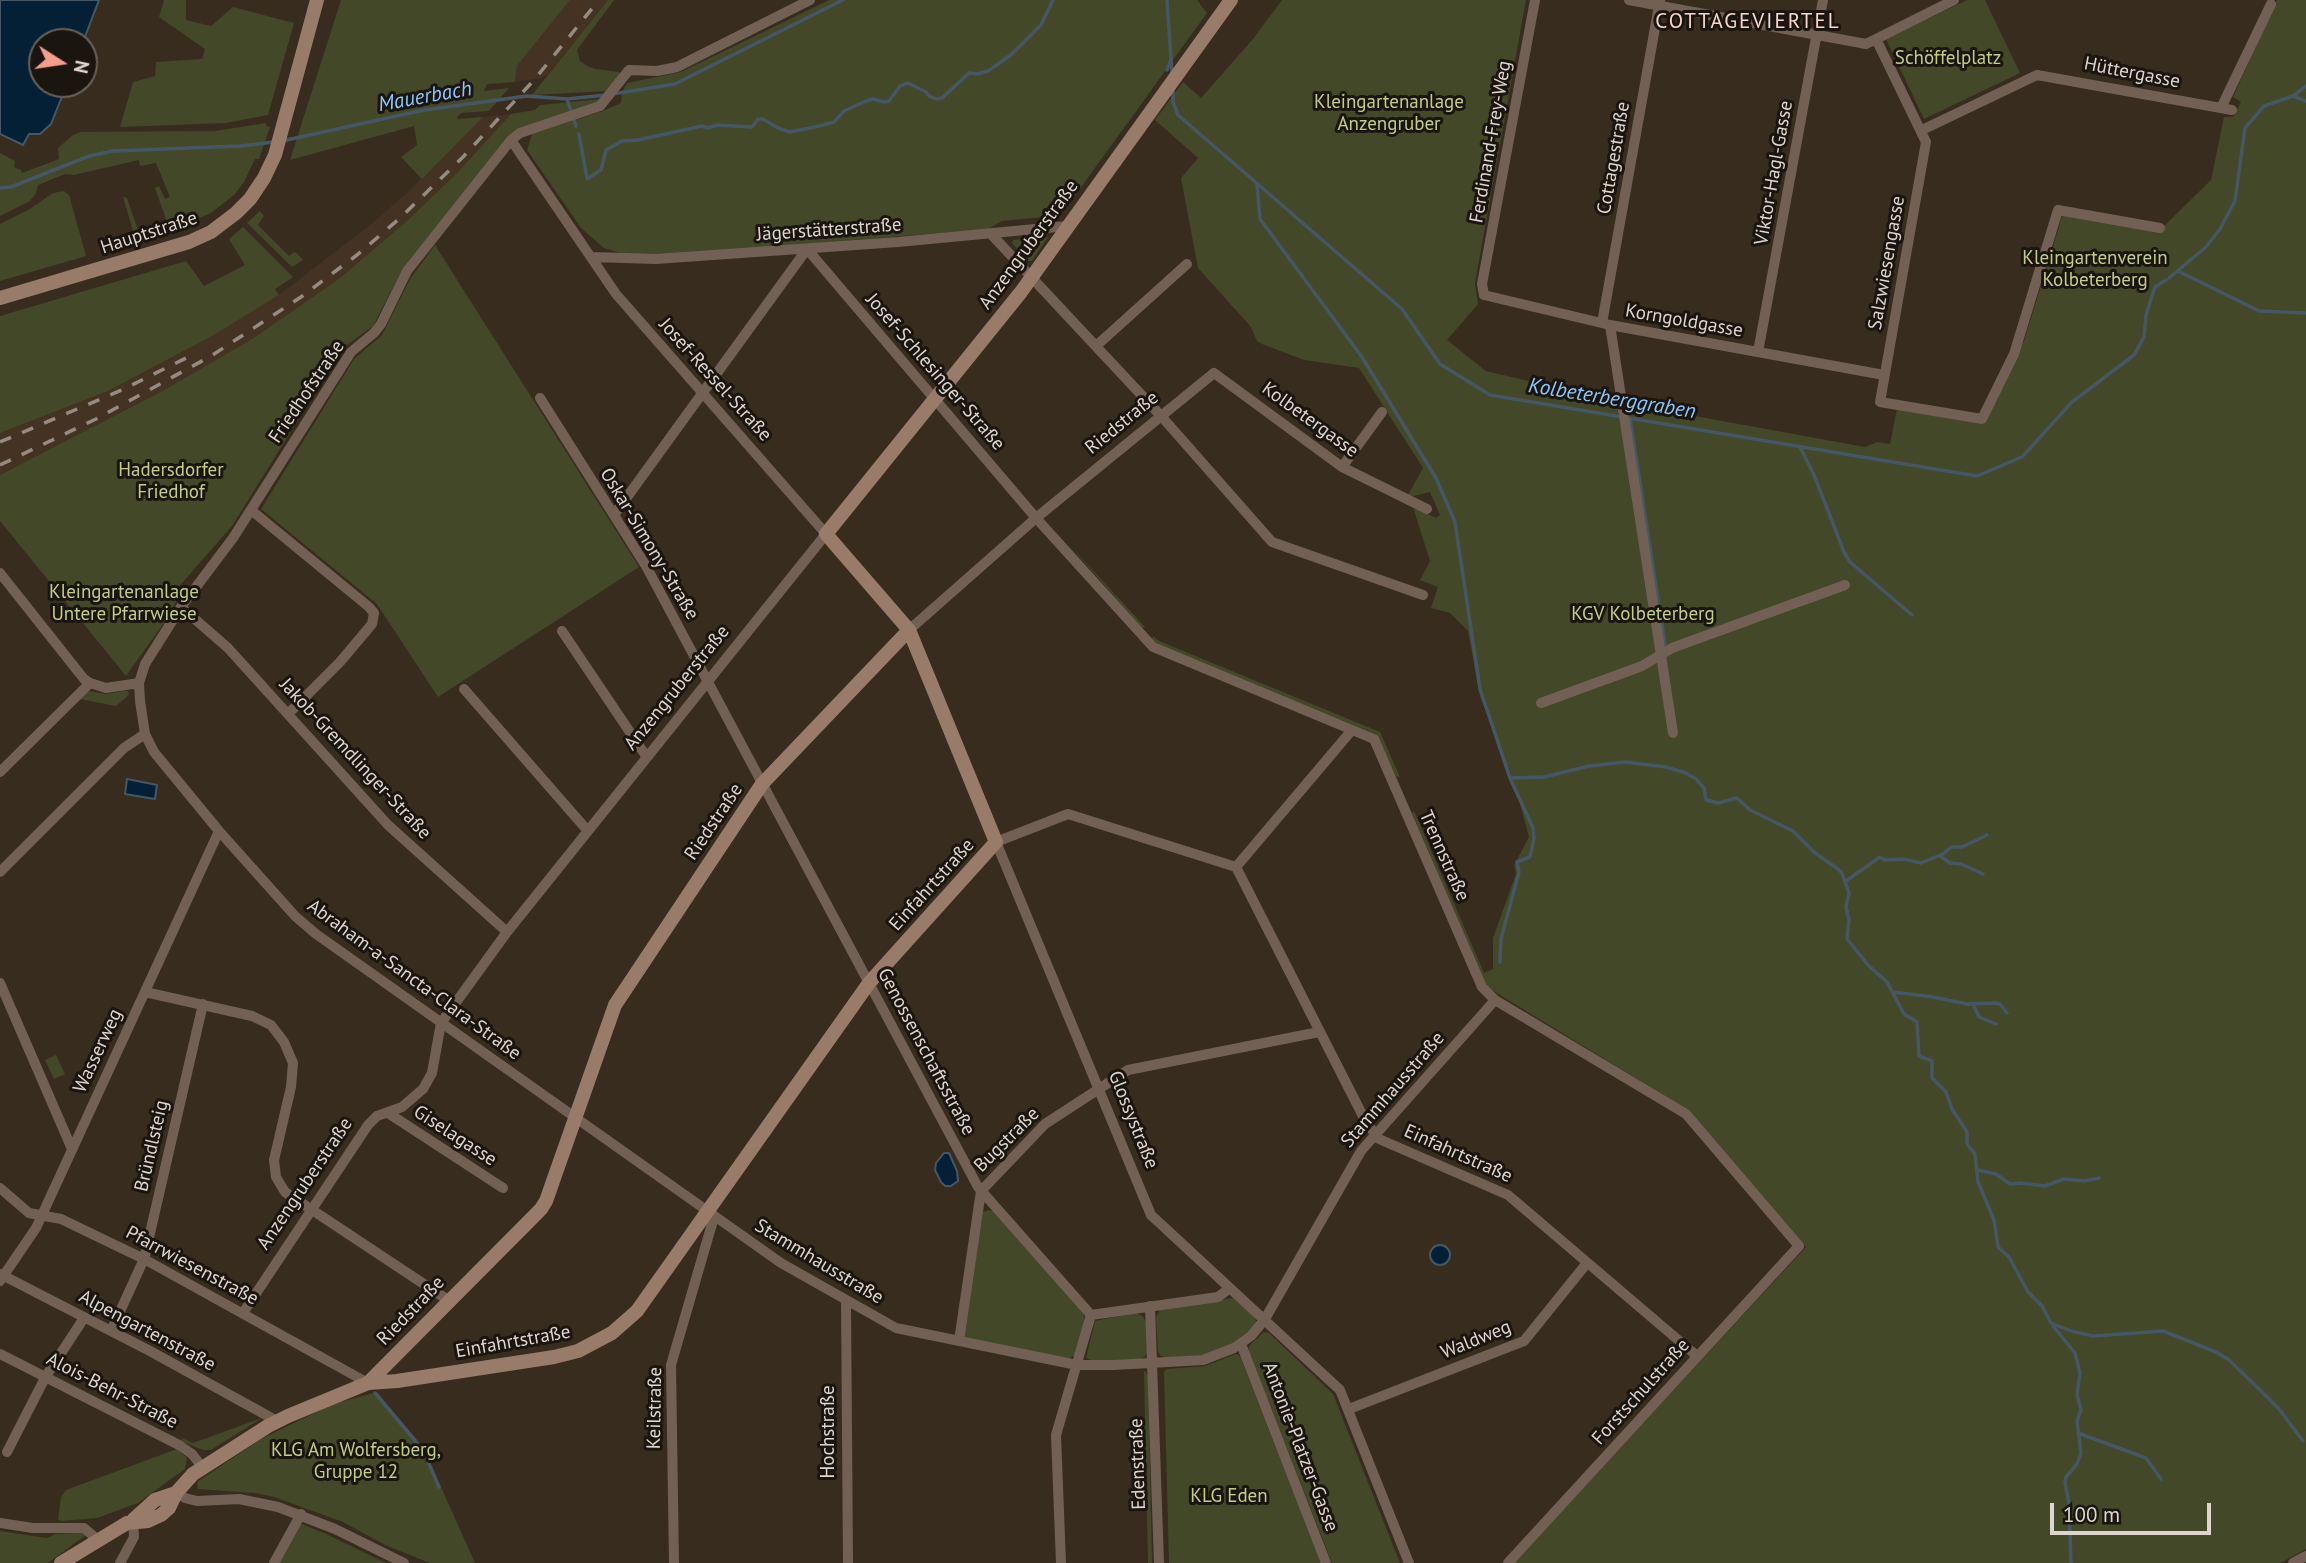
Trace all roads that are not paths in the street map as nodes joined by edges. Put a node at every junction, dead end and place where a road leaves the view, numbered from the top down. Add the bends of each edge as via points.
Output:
1 (317, 0) edge
2 (810, 0) edge
3 (1230, 0) edge
4 (1535, 0) edge
5 (1629, 0) edge
6 (1824, 0) edge
7 (1954, 0) edge
8 (1660, 3) edge
9 (2271, 4) dead end
10 (1817, 35) junction
11 (1876, 39) junction
12 (1922, 130) junction
13 (512, 141) junction
14 (1067, 226) junction
15 (2160, 228) dead end
16 (991, 234) junction
17 (807, 249) junction
18 (592, 257) junction
19 (1187, 264) dead end
20 (1031, 278) junction
21 (1482, 291) joint
22 (0, 298) edge
23 (1606, 324) junction
24 (1096, 346) junction
25 (1758, 352) junction
26 (1214, 373) joint
27 (1884, 375) junction
28 (702, 392) junction
29 (540, 398) dead end
30 (934, 399) junction
31 (1382, 412) dead end
32 (1162, 417) junction
33 (1342, 467) junction
34 (1427, 509) dead end
35 (251, 510) junction
36 (614, 514) junction
37 (1036, 518) junction
38 (826, 534) junction
39 (0, 573) edge
40 (1845, 585) dead end
41 (1423, 596) dead end
42 (181, 607) junction
43 (909, 630) junction
44 (562, 631) dead end
45 (1660, 656) junction
46 (707, 681) junction
47 (90, 683) junction
48 (136, 683) junction
49 (464, 689) dead end
50 (1541, 703) dead end
51 (288, 714) junction
52 (1352, 730) junction
53 (1673, 733) dead end
54 (145, 734) junction
55 (646, 756) junction
56 (0, 772) edge
57 (762, 784) junction
58 (219, 831) junction
59 (587, 831) junction
60 (996, 842) junction
61 (1236, 867) junction
62 (0, 873) edge
63 (506, 932) junction
64 (0, 983) edge
65 (869, 983) junction
66 (145, 992) junction
67 (1495, 1000) junction
68 (203, 1004) junction
69 (441, 1023) junction
70 (1319, 1032) junction
71 (1099, 1089) junction
72 (388, 1113) junction
73 (575, 1118) junction
74 (1375, 1135) junction
75 (72, 1149) junction
76 (0, 1188) edge
77 (503, 1188) dead end
78 (981, 1191) junction
79 (311, 1210) junction
80 (710, 1214) junction
81 (41, 1217) junction
82 (1799, 1246) joint
83 (144, 1259) junction
84 (1587, 1263) junction
85 (1, 1277) edge
86 (1230, 1288) junction
87 (448, 1300) junction
88 (846, 1301) junction
89 (1150, 1306) junction
90 (243, 1313) junction
91 (1091, 1315) junction
92 (84, 1318) junction
93 (1265, 1319) junction
94 (111, 1331) junction
95 (959, 1341) junction
96 (1241, 1344) junction
97 (0, 1354) edge
98 (1697, 1356) junction
99 (1153, 1364) junction
100 (1077, 1365) junction
101 (46, 1376) junction
102 (368, 1383) junction
103 (1349, 1409) junction
104 (278, 1421) junction
105 (7, 1452) dead end
106 (203, 1468) junction
107 (176, 1493) junction
108 (300, 1514) junction
109 (133, 1520) junction
110 (0, 1523) edge
111 (97, 1539) junction
112 (2306, 1556) edge
113 (61, 1563) edge
114 (120, 1563) edge
115 (274, 1563) edge
116 (404, 1563) edge
117 (674, 1563) edge
118 (848, 1563) edge
119 (1061, 1563) edge
120 (1159, 1563) edge
121 (1326, 1563) edge
122 (1409, 1563) edge
123 (1508, 1563) edge
124 (2293, 1563) edge

1 - 22 street, Hauptstraße via 275,155 250,199 230,219 189,242
2 - 13 street, Friedhofstraße via 677,67 629,70 600,106 520,133
3 - 14 street, Anzengruberstraße
4 - 21 street, Ferdinand-Frey-Weg
5 - 8 street
6 - 10 street, Viktor-Hagl-Gasse
7 - 11 street
8 - 10 street
8 - 23 street, Cottagestraße
9 - 12 street, Hüttergasse via 2226,109 2037,75
10 - 11 street via 1866,44
10 - 25 street, Viktor-Hagl-Gasse
11 - 12 street, Salzwiesengasse
12 - 27 street, Salzwiesengasse via 1926,142
13 - 18 street, Josef-Ressel-Straße
13 - 35 street, Friedhofstraße via 407,271 381,324 351,352
14 - 16 street, Jägerstätterstraße
14 - 20 street, Anzengruberstraße
15 - 27 street, Salzwiesengasse via 2059,210 2014,354 1982,419 1880,402
16 - 17 street, Jägerstätterstraße
16 - 20 street
17 - 18 street, Jägerstätterstraße via 656,259
17 - 28 street
17 - 30 street, Josef-Schlesinger-Straße
18 - 28 street, Josef-Ressel-Straße via 616,294
19 - 24 street
20 - 24 street
20 - 30 street, Anzengruberstraße
21 - 23 street, Korngoldgasse via 1483,295
23 - 25 street, Korngoldgasse
23 - 45 street, Cottagestraße
24 - 32 street
25 - 27 street, Korngoldgasse
26 - 32 street, Riedstraße
26 - 33 street, Kolbetergasse
28 - 36 street
28 - 38 street, Josef-Ressel-Straße
29 - 36 street, Oskar-Simony-Straße
30 - 37 street, Josef-Schlesinger-Straße
30 - 38 street, Anzengruberstraße
31 - 33 street
32 - 37 street, Riedstraße
32 - 41 street via 1272,542
33 - 34 street, Kolbetergasse
35 - 42 street, Friedhofstraße
35 - 51 street via 373,613 372,624
36 - 46 street, Oskar-Simony-Straße
37 - 43 street, Riedstraße
37 - 52 street, Trennstraße via 1153,647
38 - 43 street, Josef-Ressel-Straße
38 - 46 street, Anzengruberstraße
39 - 47 street
40 - 45 street
42 - 48 street, Friedhofstraße
42 - 51 street, Jakob-Gremdlinger-Straße via 228,648
43 - 57 street, Riedstraße
43 - 60 street, Glossystraße
44 - 55 street
45 - 50 street
45 - 53 street
46 - 55 street, Anzengruberstraße
46 - 57 street, Oskar-Simony-Straße
47 - 48 street via 106,688
47 - 56 street
48 - 54 street, Abraham-a-Sancta-Clara-Straße
49 - 59 street
51 - 63 street, Jakob-Gremdlinger-Straße via 388,825
52 - 61 street
52 - 67 street, Trennstraße via 1374,739 1482,987
54 - 58 street, Abraham-a-Sancta-Clara-Straße via 158,759
54 - 62 street via 124,748
55 - 59 street, Anzengruberstraße
57 - 65 street, Genossenschaftsstraße
57 - 73 street, Riedstraße via 615,1004
58 - 66 street, Wasserweg
58 - 69 street, Abraham-a-Sancta-Clara-Straße via 305,925
59 - 63 street, Anzengruberstraße
60 - 61 street, Einfahrtstraße via 1068,814
60 - 65 street, Einfahrtstraße
60 - 71 street, Glossystraße
61 - 70 street, Einfahrtstraße
63 - 69 street, Anzengruberstraße
64 - 75 street
65 - 78 street, Genossenschaftsstraße
65 - 80 street, Einfahrtstraße
66 - 68 street
66 - 75 street, Wasserweg
67 - 74 street, Stammhausstraße
67 - 82 street, Trennstraße via 1686,1114
68 - 79 street via 253,1016 271,1026 284,1042 293,1063 274,1160 276,1177 285,1192
68 - 83 street, Bründlsteig
69 - 72 street, Anzengruberstraße via 428,1081 409,1102
69 - 73 street, Abraham-a-Sancta-Clara-Straße
70 - 71 street, Bugstraße via 1129,1070
70 - 74 street, Einfahrtstraße
71 - 78 street, Bugstraße via 1045,1124
71 - 86 street, Glossystraße via 1151,1215
72 - 77 street, Giselagasse
72 - 79 street, Anzengruberstraße via 368,1125
73 - 80 street, Stammhausstraße
73 - 87 street, Riedstraße via 541,1209
74 - 84 street, Einfahrtstraße via 1508,1195
74 - 93 street, Stammhausstraße via 1354,1160
75 - 81 street, Wasserweg
76 - 81 street, Pfarrwiesenstraße via 29,1213
78 - 91 street, Genossenschaftsstraße
78 - 95 street, Bugstraße
79 - 87 street
79 - 90 street, Anzengruberstraße
80 - 88 street, Stammhausstraße
80 - 102 street, Einfahrtstraße via 637,1311 598,1342 554,1357
80 - 117 street, Keilstraße via 671,1365
81 - 83 street, Pfarrwiesenstraße via 61,1219
81 - 85 street, Wasserweg
82 - 98 street, Forstschulstraße
83 - 90 street, Pfarrwiesenstraße
83 - 94 street, Bründlsteig
84 - 98 street, Einfahrtstraße
84 - 103 street, Waldweg via 1524,1340
85 - 92 street, Alpengartenstraße
86 - 89 street via 1217,1297
86 - 93 street, Glossystraße
87 - 102 street, Riedstraße
88 - 95 street, Stammhausstraße via 896,1328
88 - 118 street, Hochstraße
89 - 91 street
89 - 99 street, Edenstraße
90 - 102 street, Pfarrwiesenstraße
91 - 100 street
92 - 94 street, Alpengartenstraße
92 - 101 street
93 - 96 street, Stammhausstraße
93 - 103 street, Glossystraße via 1337,1387
94 - 104 street, Alpengartenstraße
95 - 100 street, Stammhausstraße
96 - 99 street, Stammhausstraße via 1208,1359
96 - 121 street, Antonie-Platzer-Gasse
97 - 101 street, Alois-Behr-Straße
98 - 123 street, Forstschulstraße
99 - 100 street, Stammhausstraße
99 - 120 street, Edenstraße
100 - 119 street via 1056,1435
101 - 105 street
101 - 106 street, Alois-Behr-Straße via 179,1445
102 - 104 street, Einfahrtstraße
103 - 122 street, Glossystraße
104 - 106 street, Einfahrtstraße
106 - 107 street, Einfahrtstraße
107 - 108 street via 197,1501 254,1501
107 - 109 street, Einfahrtstraße via 155,1500
108 - 115 street
108 - 116 street
109 - 111 street, Einfahrtstraße
109 - 114 street via 134,1536
110 - 111 street via 84,1528
111 - 113 street, Einfahrtstraße
112 - 124 street

